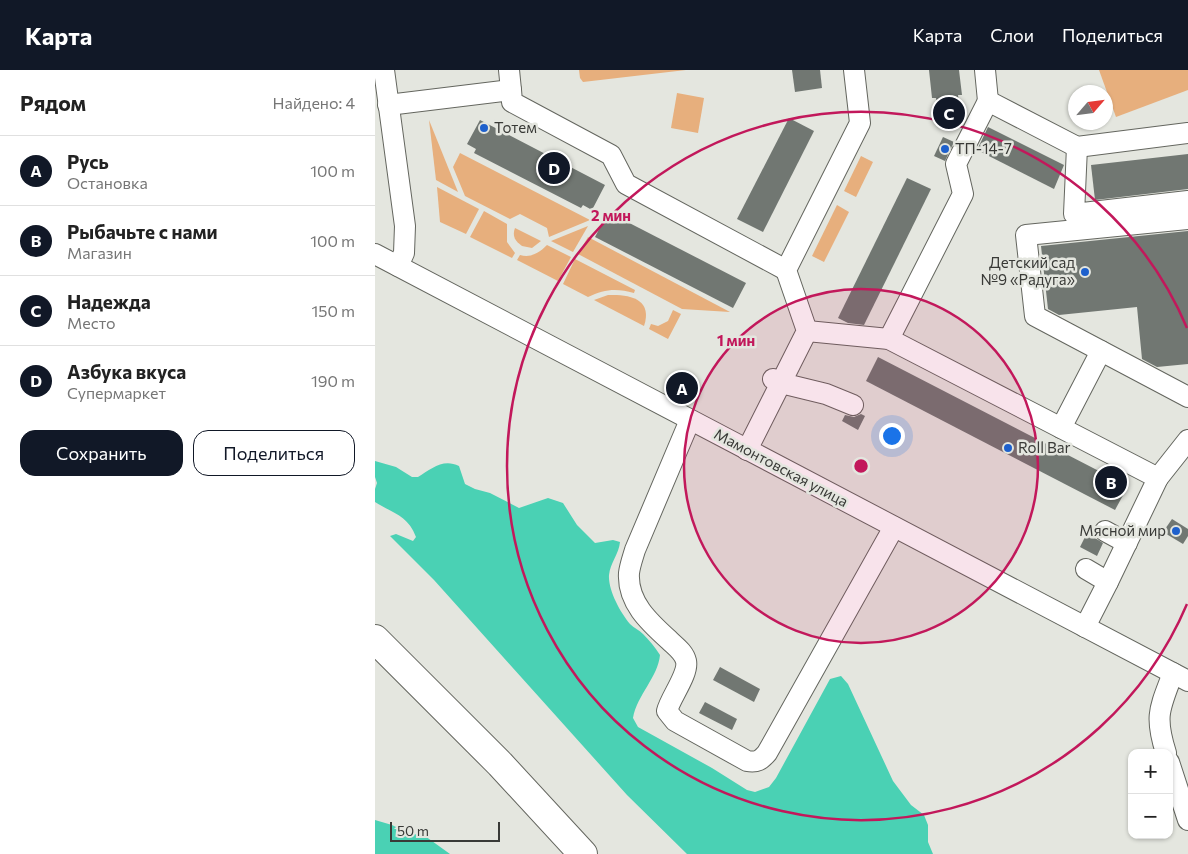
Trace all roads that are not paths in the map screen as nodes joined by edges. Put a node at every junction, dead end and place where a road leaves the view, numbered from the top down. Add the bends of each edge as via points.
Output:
1 (384, 70) edge
2 (509, 70) edge
3 (854, 70) edge
4 (985, 70) edge
5 (511, 90) junction
6 (989, 101) junction
7 (388, 105) junction
8 (1188, 133) edge
9 (1077, 147) junction
10 (1188, 201) edge
11 (1188, 219) edge
12 (375, 254) edge
13 (398, 266) junction
14 (786, 270) junction
15 (807, 331) junction
16 (889, 339) junction
17 (1101, 351) junction
18 (777, 381) junction
19 (1188, 397) edge
20 (853, 405) dead end
21 (690, 420) junction
22 (1061, 428) junction
23 (1188, 440) edge
24 (747, 450) junction
25 (1158, 478) junction
26 (894, 527) junction
27 (1105, 531) dead end
28 (1127, 543) junction
29 (1086, 569) dead end
30 (1108, 582) junction
31 (375, 618) edge
32 (1085, 627) junction
33 (375, 639) edge
34 (1180, 677) edge
35 (1165, 749) edge
36 (500, 764) junction
37 (1173, 774) edge
38 (1188, 820) edge
39 (583, 854) edge

1 - 7 street
2 - 5 street
3 - 14 street via 860,123
4 - 6 street
5 - 7 street
5 - 14 street via 512,102 611,155 626,184
6 - 9 street
6 - 16 street via 956,164 963,194
7 - 13 street via 405,226 404,253
8 - 9 street
9 - 10 street via 1074,214
11 - 17 street via 1026,235 1035,316
12 - 13 street, Мамонтовская улица
13 - 21 street, Мамонтовская улица
14 - 15 street
15 - 16 street
15 - 18 street
16 - 22 street
17 - 19 street
17 - 22 street
18 - 20 street
18 - 24 street
21 - 24 street, Мамонтовская улица
21 - 26 street via 635,550 629,572 630,586 643,615 687,662 669,704 667,711 670,717 747,761 755,762 767,753
22 - 25 street
23 - 25 street
24 - 26 street, Мамонтовская улица
25 - 28 street
26 - 32 street, Мамонтовская улица
27 - 28 street
28 - 30 street
29 - 30 street
30 - 32 street
31 - 36 highway
32 - 34 street, Мамонтовская улица
33 - 36 highway
34 - 35 street via 1161,706 1158,720
36 - 39 highway
37 - 38 street

